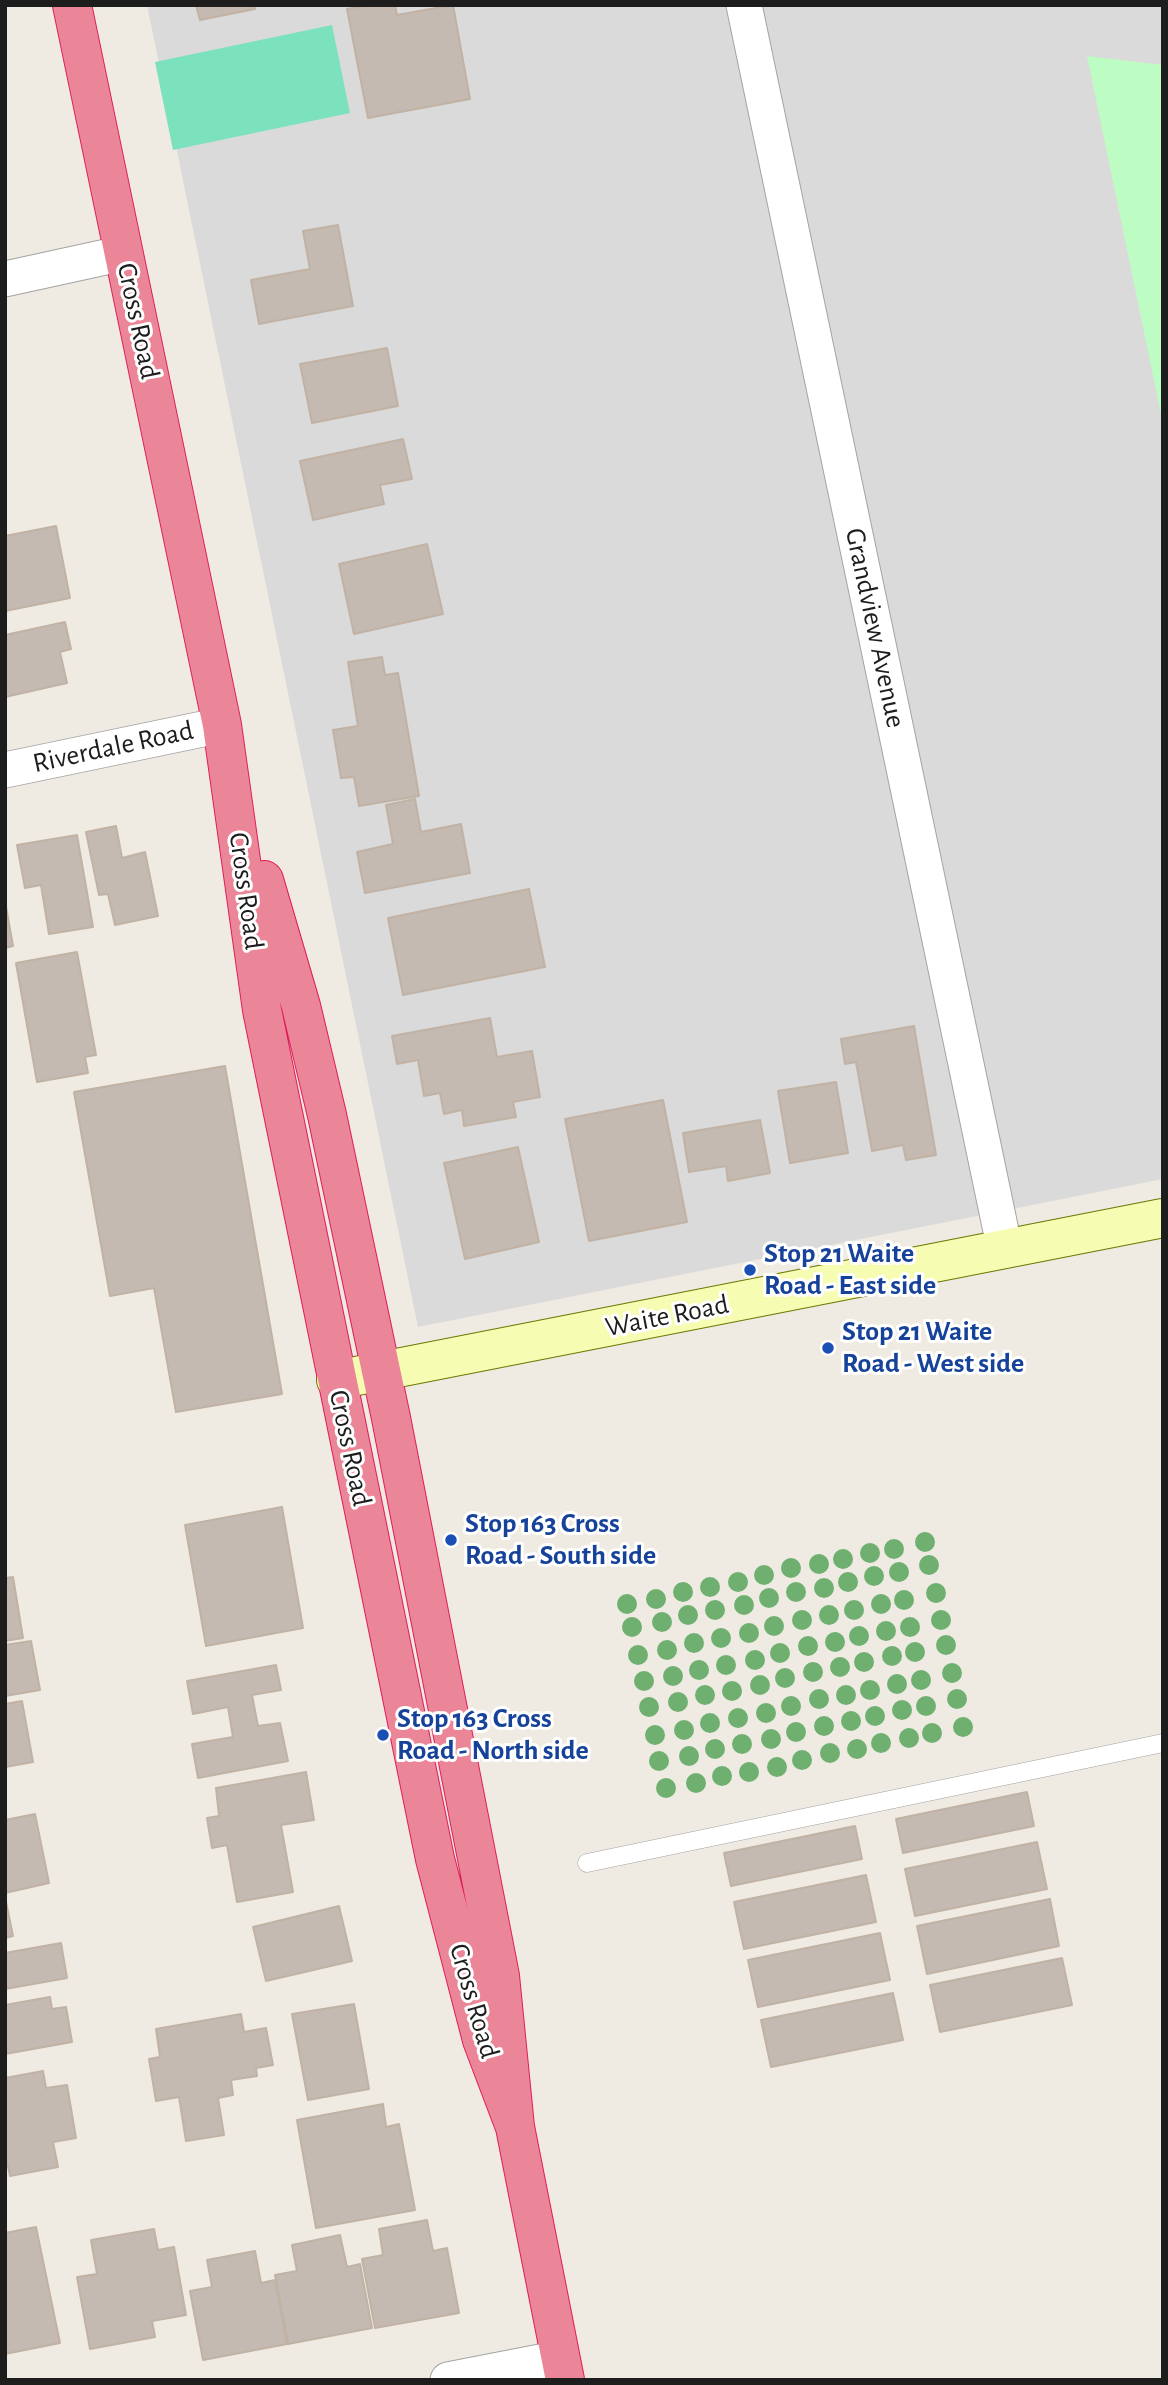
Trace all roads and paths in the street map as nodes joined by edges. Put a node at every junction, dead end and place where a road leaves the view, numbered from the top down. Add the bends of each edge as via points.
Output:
1 (72, 5) edge
2 (744, 5) edge
3 (124, 253) junction
4 (5, 279) edge
5 (225, 742) junction
6 (5, 770) edge
7 (1163, 1218) edge
8 (1004, 1250) junction
9 (381, 1372) junction
10 (336, 1380) junction
11 (1163, 1743) edge
12 (587, 1863) dead end
13 (514, 2127) junction
14 (563, 2369) edge
15 (448, 2380) edge

1 - 3 highway, Cross Road
2 - 8 street, Grandview Avenue
3 - 4 street
3 - 5 highway, Cross Road
5 - 6 street, Riverdale Road
5 - 9 highway, Cross Road via 307,1033
5 - 10 highway, Cross Road via 262,1010
7 - 8 street, Waite Road
8 - 9 street, Waite Road
9 - 10 street, Waite Road
9 - 13 highway, Cross Road via 500,1976
10 - 13 highway, Cross Road via 435,1859 482,2040
11 - 12 lane
13 - 14 highway, Cross Road
14 - 15 street

